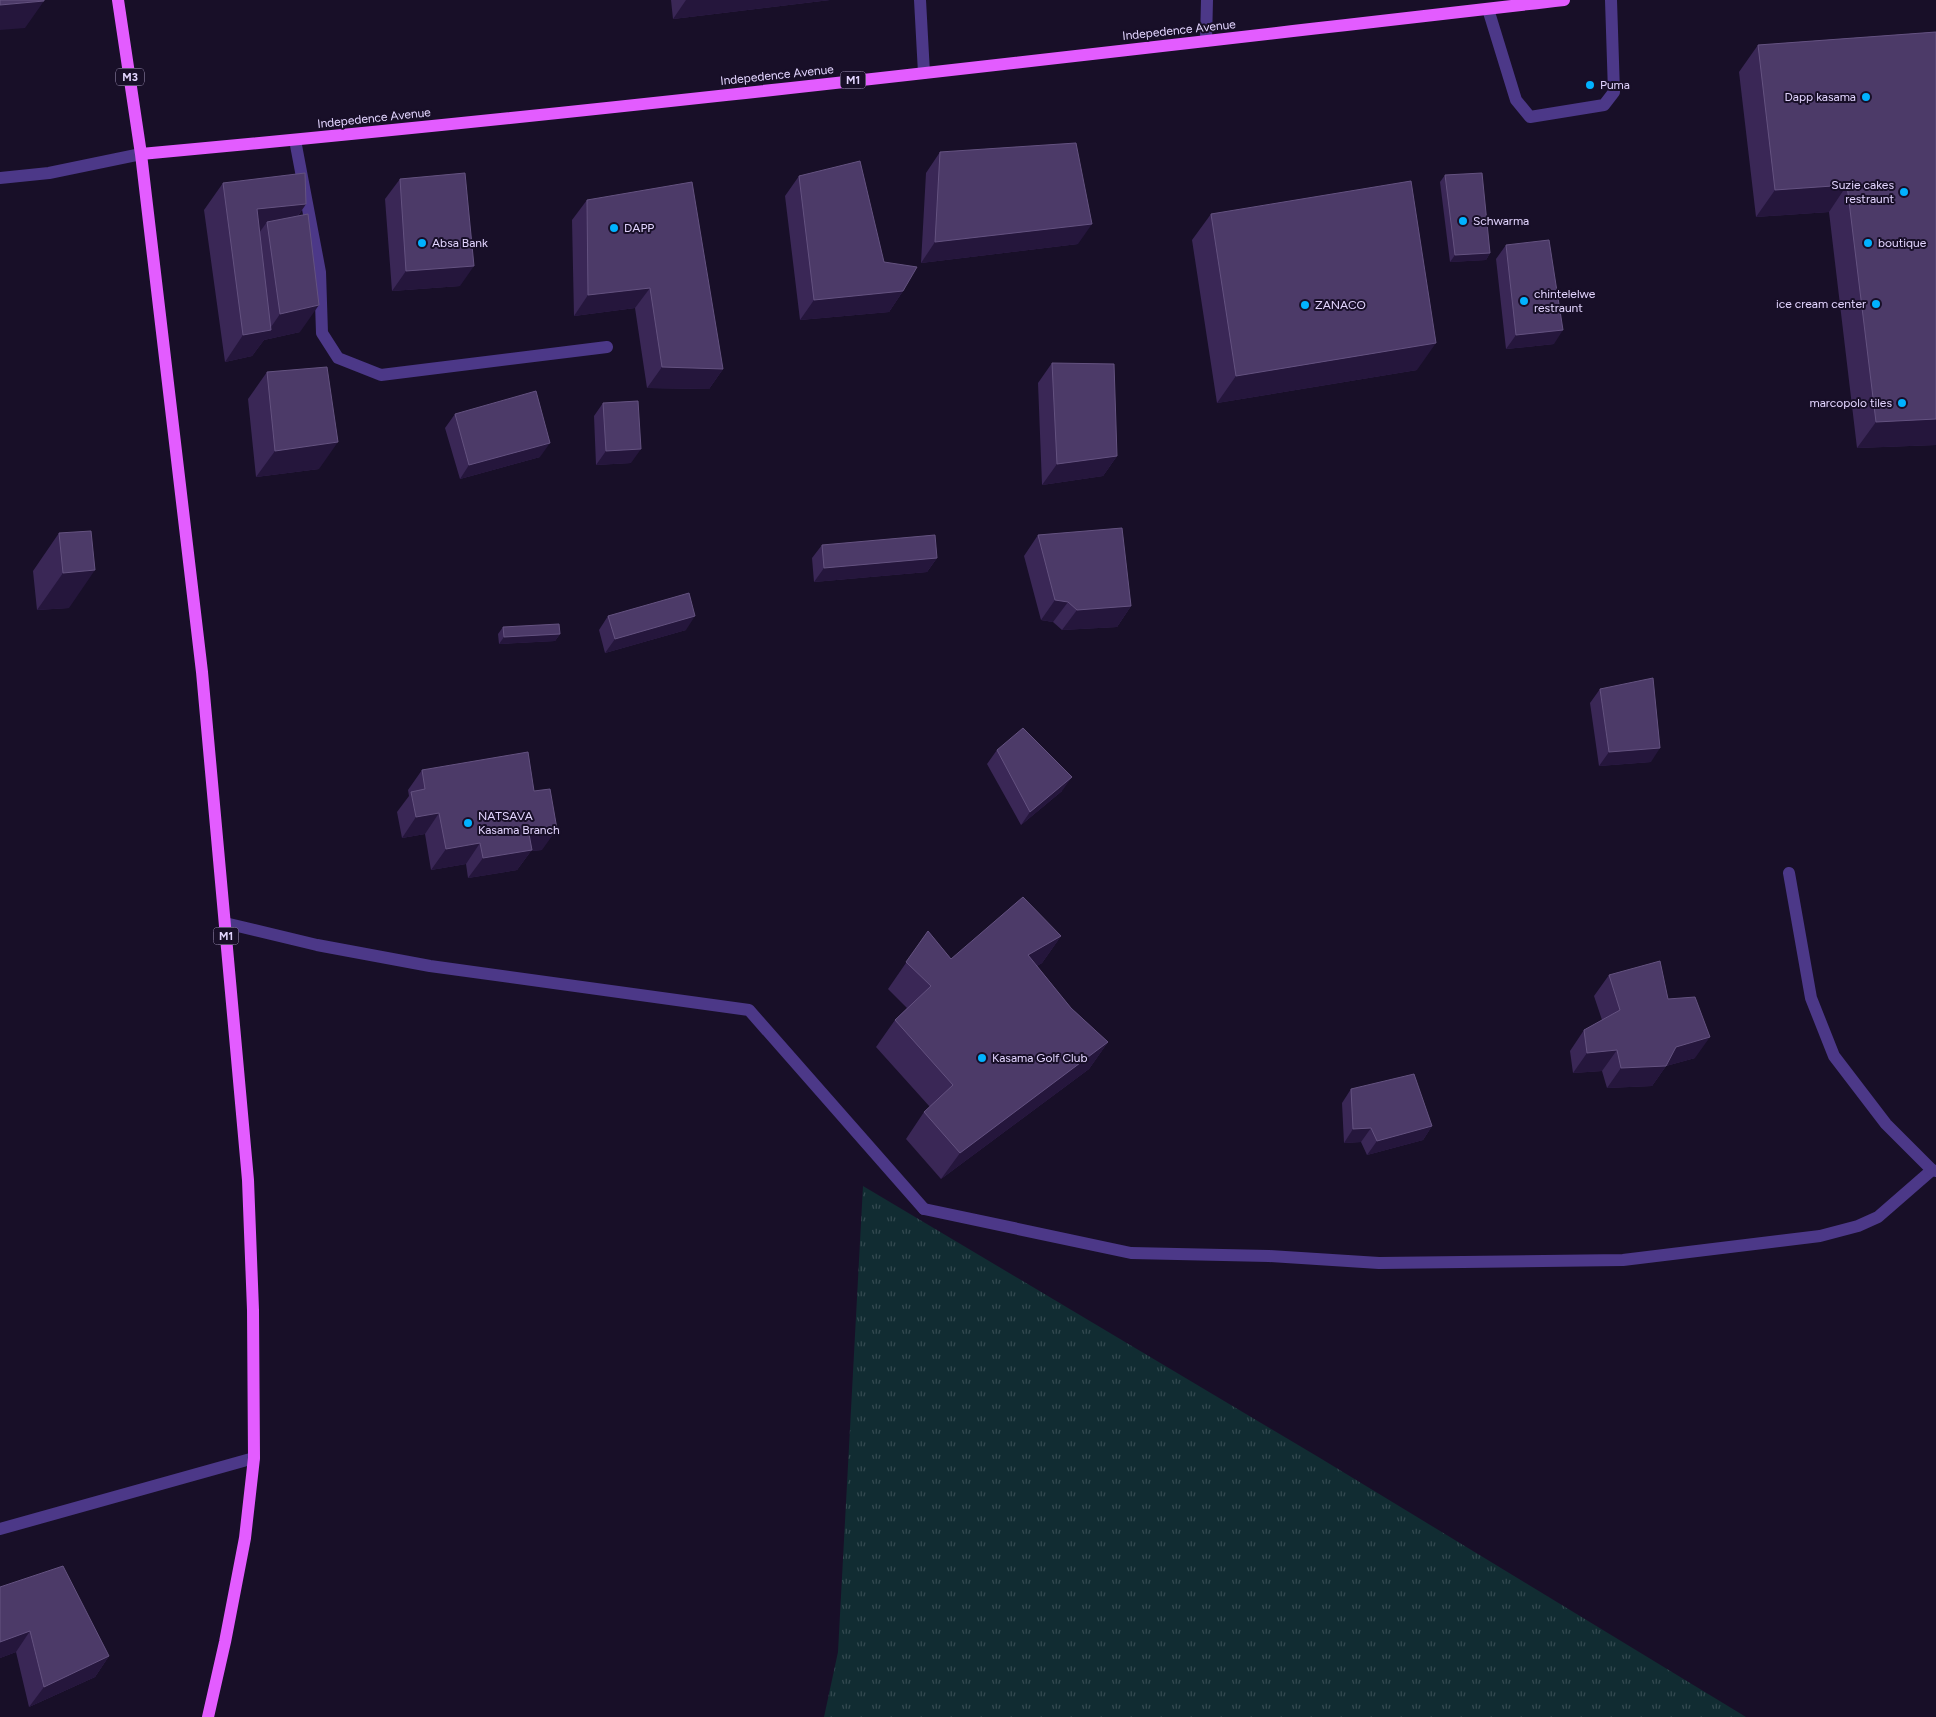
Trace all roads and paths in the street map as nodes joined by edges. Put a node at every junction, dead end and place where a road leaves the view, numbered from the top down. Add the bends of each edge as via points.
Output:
1 (118, 0) edge
2 (920, 0) edge
3 (1207, 0) edge
4 (1564, 0) edge
5 (1611, 0) edge
6 (1488, 9) junction
7 (1206, 41) junction
8 (924, 73) junction
9 (295, 140) junction
10 (141, 154) junction
11 (0, 178) edge
12 (607, 347) dead end
13 (1789, 873) dead end
14 (225, 923) junction
15 (1934, 1170) edge
16 (254, 1458) junction
17 (0, 1529) edge
18 (208, 1717) edge

1 - 10 main road, M3
2 - 8 street
3 - 7 street
4 - 6 main road, Indepedence Avenue / M1
5 - 6 street via 1614,92 1604,105 1530,117 1516,100
6 - 7 main road, Indepedence Avenue / M1
7 - 8 main road, Indepedence Avenue / M1
8 - 9 main road, Indepedence Avenue / M1
9 - 10 main road, Indepedence Avenue / M1
9 - 12 street via 320,272 322,332 338,358 381,375
10 - 11 street
10 - 14 main road, M1 via 202,672
13 - 15 street via 1811,998 1834,1056 1886,1124
14 - 15 street via 316,945 430,966 748,1010 924,1208 1131,1253 1269,1256 1379,1263 1623,1260 1820,1236 1858,1226 1878,1217
14 - 16 main road, M1 via 248,1180
16 - 17 street
16 - 18 main road, M1 via 245,1538

